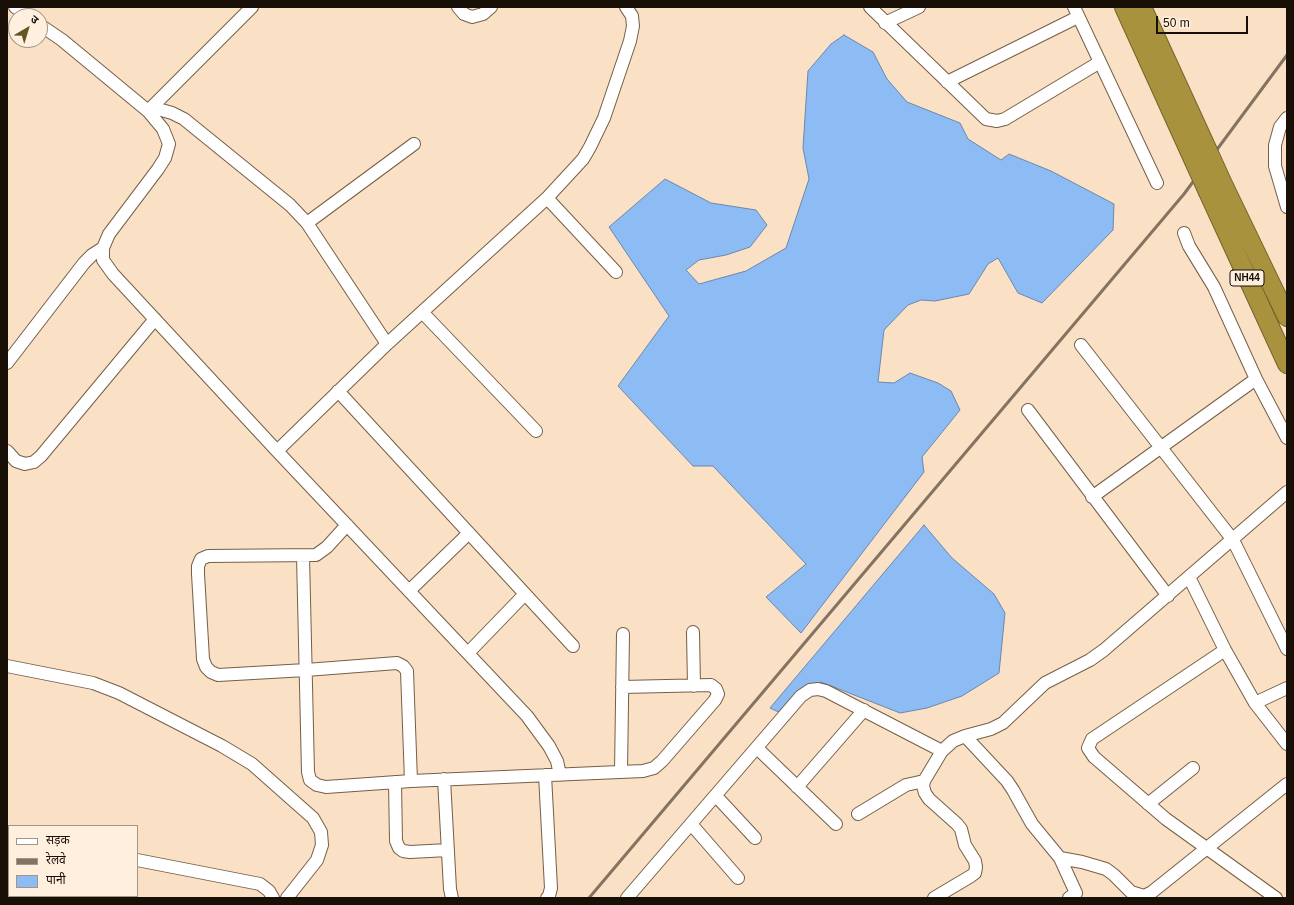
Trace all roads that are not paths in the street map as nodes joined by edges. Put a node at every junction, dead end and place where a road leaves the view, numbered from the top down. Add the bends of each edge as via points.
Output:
1 (252, 7) edge
2 (458, 7) edge
3 (491, 7) edge
4 (626, 7) edge
5 (870, 7) edge
6 (919, 7) edge
7 (1124, 7) edge
8 (1142, 7) edge
9 (1076, 12) edge
10 (885, 23) junction
11 (48, 30) edge
12 (1100, 62) junction
13 (947, 82) junction
14 (148, 111) junction
15 (1287, 118) edge
16 (414, 144) dead end
17 (1200, 155) junction
18 (1157, 183) dead end
19 (1215, 187) junction
20 (547, 198) junction
21 (1287, 207) edge
22 (307, 223) junction
23 (1184, 233) dead end
24 (103, 248) junction
25 (616, 272) dead end
26 (422, 312) junction
27 (1287, 317) edge
28 (154, 319) junction
29 (387, 344) junction
30 (1081, 345) dead end
31 (7, 363) edge
32 (1287, 364) edge
33 (1256, 379) junction
34 (338, 391) junction
35 (1028, 410) dead end
36 (536, 431) dead end
37 (1287, 438) edge
38 (1161, 447) junction
39 (7, 451) edge
40 (277, 451) junction
41 (1287, 492) edge
42 (1092, 497) junction
43 (347, 525) junction
44 (469, 533) junction
45 (1233, 540) junction
46 (303, 556) junction
47 (1189, 577) junction
48 (409, 591) junction
49 (526, 594) junction
50 (1168, 596) junction
51 (693, 632) dead end
52 (623, 634) dead end
53 (574, 646) dead end
54 (1287, 649) edge
55 (1225, 650) junction
56 (468, 653) junction
57 (7, 666) edge
58 (306, 670) junction
59 (694, 686) junction
60 (622, 687) junction
61 (1287, 688) edge
62 (1255, 703) junction
63 (864, 710) junction
64 (965, 736) junction
65 (1287, 744) edge
66 (757, 748) junction
67 (942, 751) junction
68 (1193, 768) dead end
69 (621, 772) junction
70 (560, 774) junction
71 (545, 775) junction
72 (444, 779) junction
73 (411, 781) junction
74 (924, 781) junction
75 (395, 782) junction
76 (1287, 784) edge
77 (797, 787) junction
78 (716, 796) junction
79 (1148, 804) junction
80 (858, 814) dead end
81 (691, 824) junction
82 (836, 824) dead end
83 (755, 838) dead end
84 (1207, 848) junction
85 (448, 850) junction
86 (1060, 858) junction
87 (138, 860) edge
88 (738, 878) dead end
89 (1134, 895) edge
90 (1075, 896) edge
91 (273, 898) edge
92 (287, 898) edge
93 (452, 898) edge
94 (547, 898) edge
95 (627, 898) edge
96 (934, 898) edge
97 (1276, 898) edge

1 - 14 street
2 - 3 street via 464,14 472,17 483,14
4 - 20 street via 632,16 633,26 604,118 582,159
5 - 10 street
6 - 10 street
7 - 17 highway, NH44
8 - 17 highway, NH44
9 - 12 street
9 - 13 street
10 - 13 street
11 - 14 street
12 - 13 street via 1005,119 997,121 986,119
12 - 18 street
14 - 22 street via 158,109 184,119 290,205
14 - 24 street via 163,129 169,144 165,158 109,234
15 - 21 street via 1280,127 1275,145 1275,166
16 - 22 street
17 - 19 highway, NH44, bridge
19 - 27 highway, NH44
19 - 32 highway, NH44
20 - 25 street
20 - 26 street
22 - 29 street
23 - 33 street via 1214,287
24 - 28 street via 104,260 113,274
24 - 31 street via 84,263
26 - 29 street
26 - 36 street
28 - 39 street via 41,456 26,464 16,461
28 - 40 street
29 - 34 street
30 - 38 street
33 - 37 street
33 - 38 street
34 - 40 street
34 - 44 street
35 - 42 street
38 - 42 street
38 - 45 street
40 - 43 street
41 - 45 street
42 - 50 street
43 - 46 street via 321,553
43 - 48 street
44 - 48 street
44 - 49 street
45 - 47 street
45 - 54 street
46 - 58 street
46 - 58 street via 208,556 201,559 198,566 203,660 211,672 218,674
47 - 50 street
47 - 55 street
48 - 56 street
49 - 53 street
49 - 56 street
50 - 64 street via 1090,660 1045,683 1003,723
51 - 59 street
52 - 60 street
55 - 62 street
55 - 79 street via 1092,739 1088,748 1094,757
56 - 70 street via 540,732 557,761
57 - 92 street via 93,683 120,693 252,764 313,818 321,832 322,845 317,860
58 - 73 street via 398,663 403,666 406,671
58 - 75 street via 310,780 326,787
59 - 60 street
59 - 69 street via 711,685 718,694 654,768
60 - 69 street
61 - 62 street
62 - 65 street
63 - 66 street via 826,690 810,690 801,696
63 - 67 street
63 - 77 street
64 - 67 street via 953,741
64 - 86 street via 1007,781 1032,824
66 - 77 street
66 - 78 street
67 - 74 street
68 - 79 street
69 - 70 street
70 - 71 street
71 - 72 street
71 - 94 street via 551,888
72 - 73 street
72 - 85 street
73 - 75 street
74 - 80 street via 906,785
74 - 96 street via 924,793 961,829 965,845 976,867 975,873 971,876
75 - 85 street via 396,841 399,848 410,852
76 - 84 street
77 - 82 street
78 - 81 street
78 - 83 street
79 - 84 street
81 - 88 street
81 - 95 street
84 - 89 street via 1152,892 1144,896
84 - 97 street
85 - 93 street
86 - 89 street via 1106,869
86 - 90 street
87 - 91 street via 260,884

